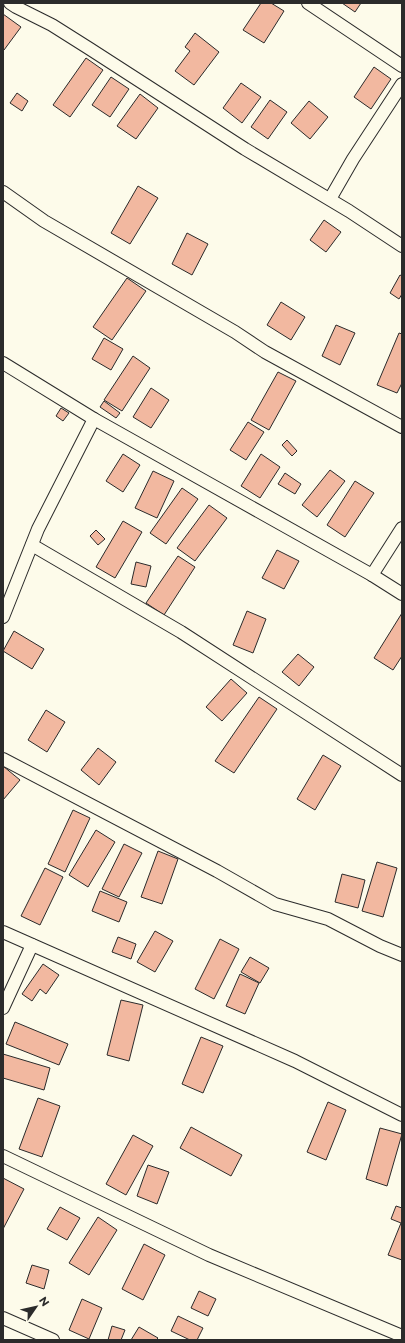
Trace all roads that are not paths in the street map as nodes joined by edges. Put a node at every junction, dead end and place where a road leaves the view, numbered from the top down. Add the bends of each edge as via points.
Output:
1 (10, 3) edge
2 (308, 3) edge
3 (402, 66) edge
4 (402, 84) edge
5 (3, 192) edge
6 (330, 199) junction
7 (402, 246) edge
8 (3, 363) edge
9 (94, 419) junction
10 (402, 427) edge
11 (402, 528) edge
12 (32, 545) junction
13 (372, 575) junction
14 (402, 594) edge
15 (3, 617) edge
16 (3, 759) edge
17 (402, 775) edge
18 (3, 932) edge
19 (32, 945) junction
20 (402, 955) edge
21 (3, 1008) edge
22 (402, 1115) edge
23 (3, 1156) edge
24 (3, 1318) edge
25 (402, 1336) edge
26 (53, 1340) edge

1 - 6 street via 52,25 245,149
2 - 3 street
4 - 6 street
5 - 10 street via 44,221 265,352
6 - 7 street
8 - 9 street
9 - 12 street
9 - 13 street
11 - 13 street
12 - 15 street
12 - 17 street via 182,632
13 - 14 street
16 - 20 street via 275,904 328,919
18 - 19 street
19 - 21 street
19 - 22 street via 295,1061
23 - 25 street via 209,1255
24 - 26 street

